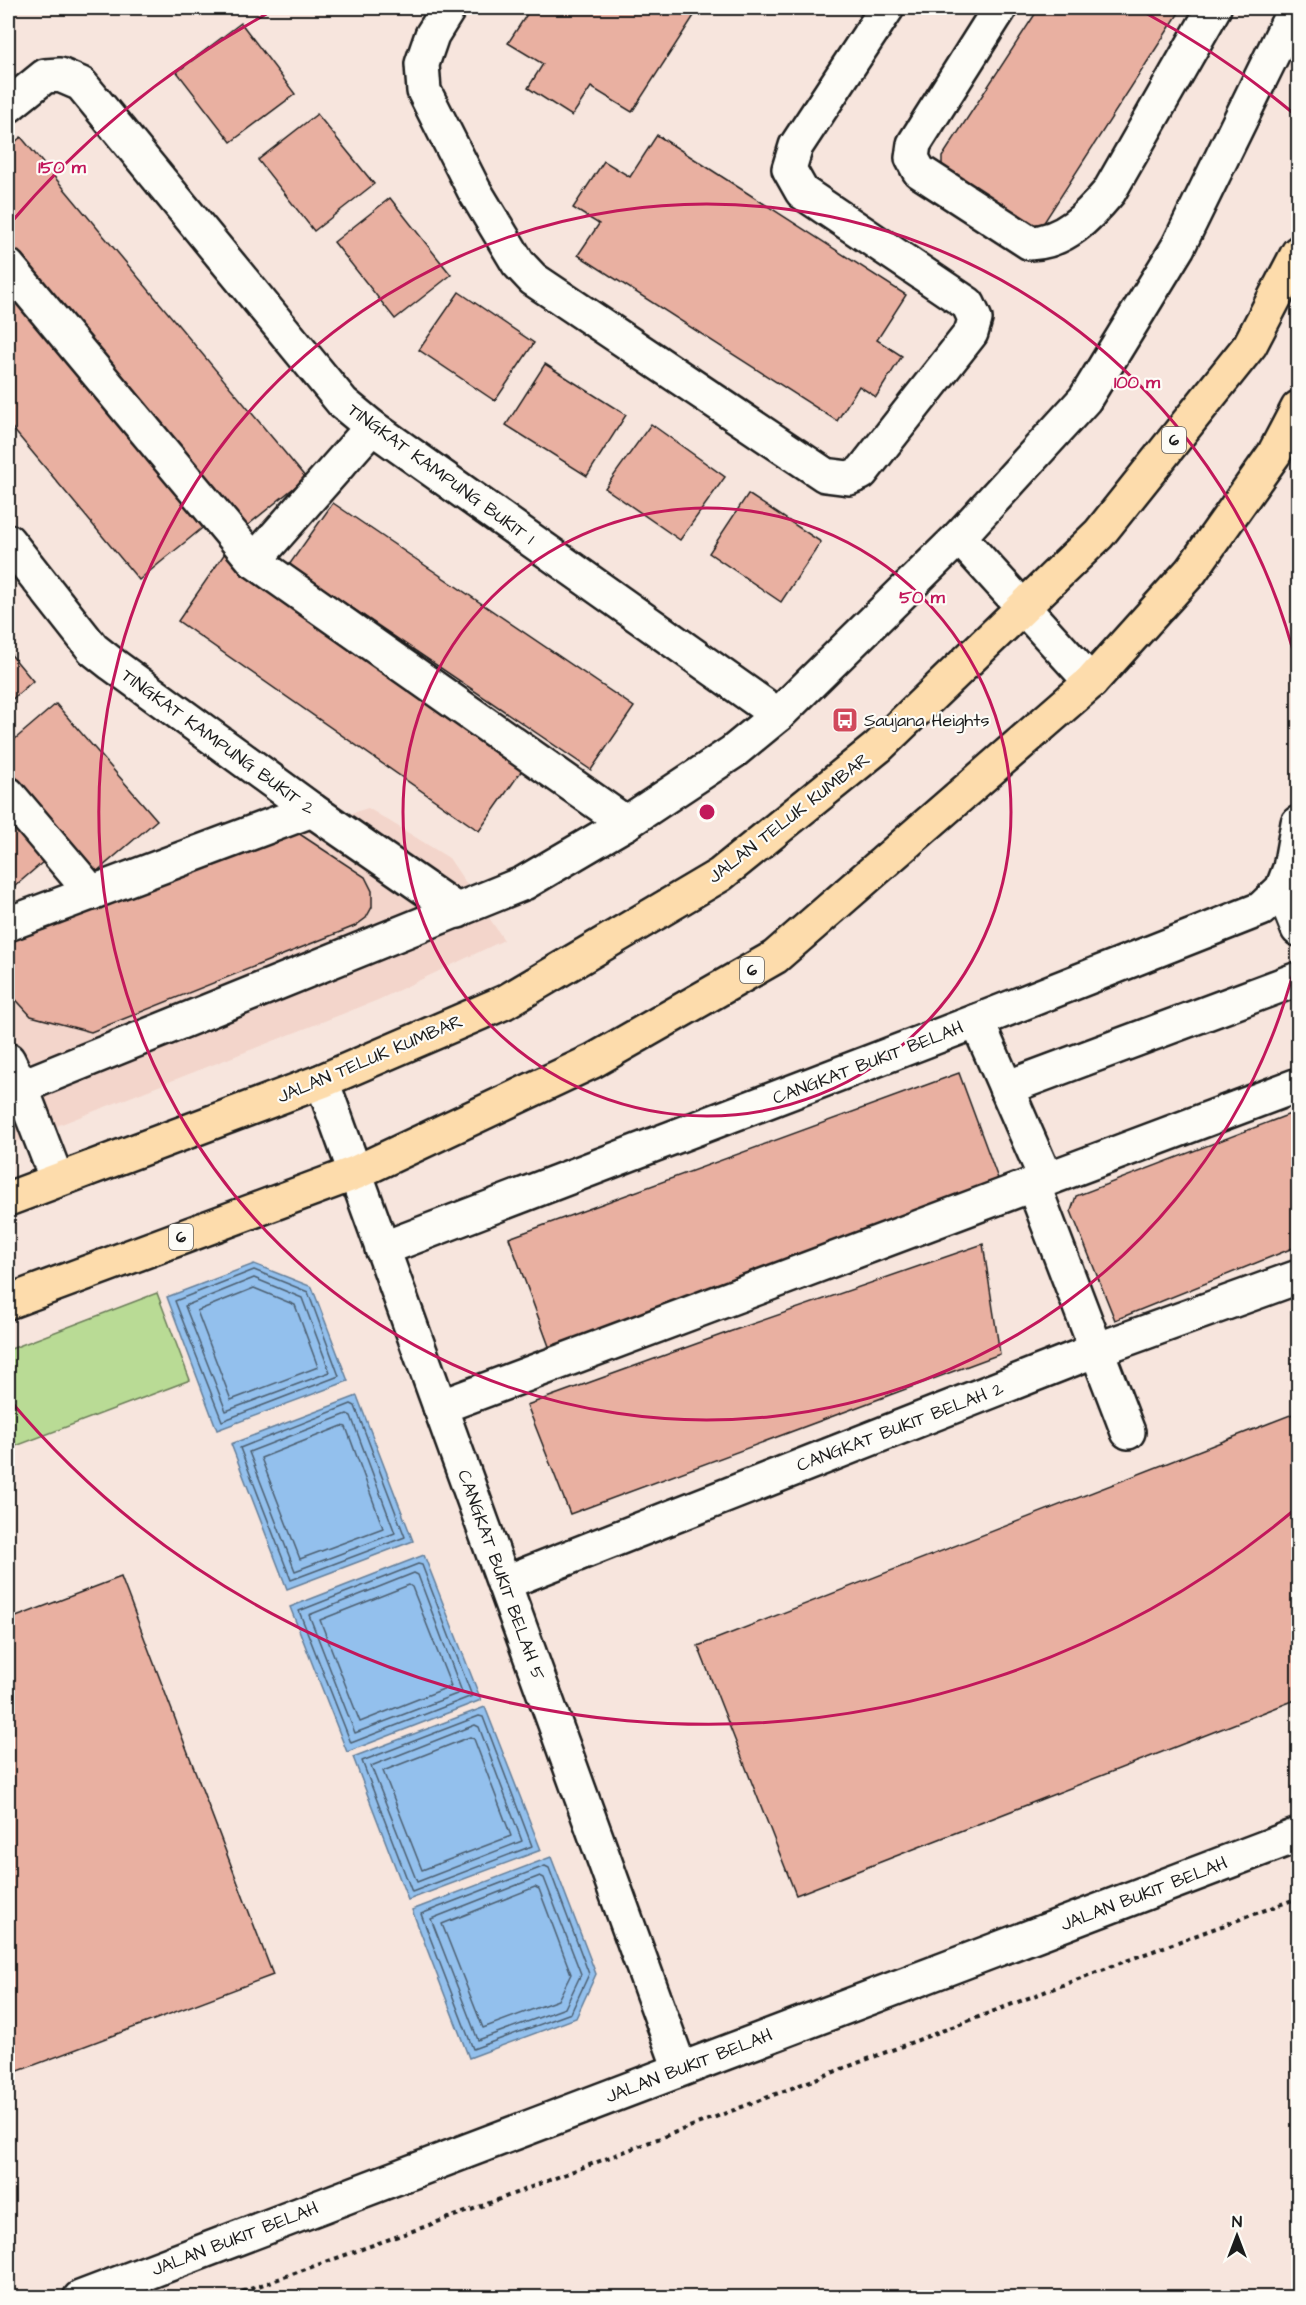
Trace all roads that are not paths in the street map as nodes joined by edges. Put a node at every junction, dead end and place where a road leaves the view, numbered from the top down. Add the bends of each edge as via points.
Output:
1 (449, 8) edge
2 (887, 8) edge
3 (1000, 8) edge
4 (1214, 8) edge
5 (1294, 8) edge
6 (8, 106) edge
7 (1299, 253) edge
8 (8, 266) edge
9 (1299, 408) edge
10 (372, 427) junction
11 (958, 537) junction
12 (8, 541) edge
13 (254, 561) junction
14 (1023, 608) junction
15 (1091, 682) junction
16 (778, 715) junction
17 (8, 794) edge
18 (312, 810) junction
19 (626, 823) junction
20 (1299, 823) edge
21 (1282, 889) junction
22 (92, 893) junction
23 (458, 912) junction
24 (8, 924) edge
25 (1299, 929) edge
26 (1299, 979) edge
27 (977, 1021) junction
28 (12, 1080) edge
29 (322, 1081) junction
30 (1299, 1085) edge
31 (1006, 1088) junction
32 (356, 1173) junction
33 (57, 1180) junction
34 (1039, 1182) junction
35 (8, 1199) edge
36 (382, 1249) junction
37 (1299, 1277) edge
38 (8, 1302) edge
39 (1096, 1350) junction
40 (440, 1407) junction
41 (1128, 1432) dead end
42 (504, 1583) junction
43 (1299, 1835) edge
44 (680, 2069) junction
45 (80, 2298) edge

1 - 2 street via 432,35 422,64 424,91 474,189 518,263 533,279 825,475 849,478 861,472 971,333 975,319 968,304 801,192 789,169 796,147
3 - 4 street via 914,144 912,158 920,171 1030,243 1046,243 1062,236 1109,192
5 - 11 street via 1178,247 1084,399
6 - 10 street, TINGKAT KAMPUNG BUKIT 1 via 45,76 60,75 81,84 343,403
7 - 14 highway, JALAN TELUK KUMBAR / 6 via 1250,345 1099,534
8 - 13 street
9 - 15 highway, 6 via 1274,454 1191,571
10 - 13 street
10 - 16 street, TINGKAT KAMPUNG BUKIT 1
11 - 14 street
11 - 16 street
12 - 18 street, TINGKAT KAMPUNG BUKIT 2 via 93,649
13 - 19 street
14 - 15 street
14 - 29 highway, JALAN TELUK KUMBAR / 6 via 878,747 720,875 505,1002
15 - 32 highway, 6 via 775,957 593,1061
16 - 19 street via 734,752
17 - 22 street
18 - 22 street
18 - 23 street, TINGKAT KAMPUNG BUKIT 2
19 - 23 street via 524,883
20 - 21 street, CANGKAT BUKIT BELAH
21 - 25 street
21 - 27 street, CANGKAT BUKIT BELAH via 1261,909
22 - 24 street
23 - 28 street
26 - 31 street
27 - 31 street
27 - 36 street, CANGKAT BUKIT BELAH
28 - 33 street
29 - 32 street, CANGKAT BUKIT BELAH 5
29 - 33 highway, JALAN TELUK KUMBAR / 6
30 - 34 street
31 - 34 street
32 - 36 street, CANGKAT BUKIT BELAH 5
32 - 38 highway, 6
33 - 35 highway, JALAN TELUK KUMBAR / 6
34 - 39 street
34 - 40 street
36 - 40 street, CANGKAT BUKIT BELAH 5
37 - 39 street, CANGKAT BUKIT BELAH 2
39 - 41 street
39 - 42 street, CANGKAT BUKIT BELAH 2
40 - 42 street, CANGKAT BUKIT BELAH 5
42 - 44 street, CANGKAT BUKIT BELAH 5
43 - 44 street, JALAN BUKIT BELAH
44 - 45 street, JALAN BUKIT BELAH

